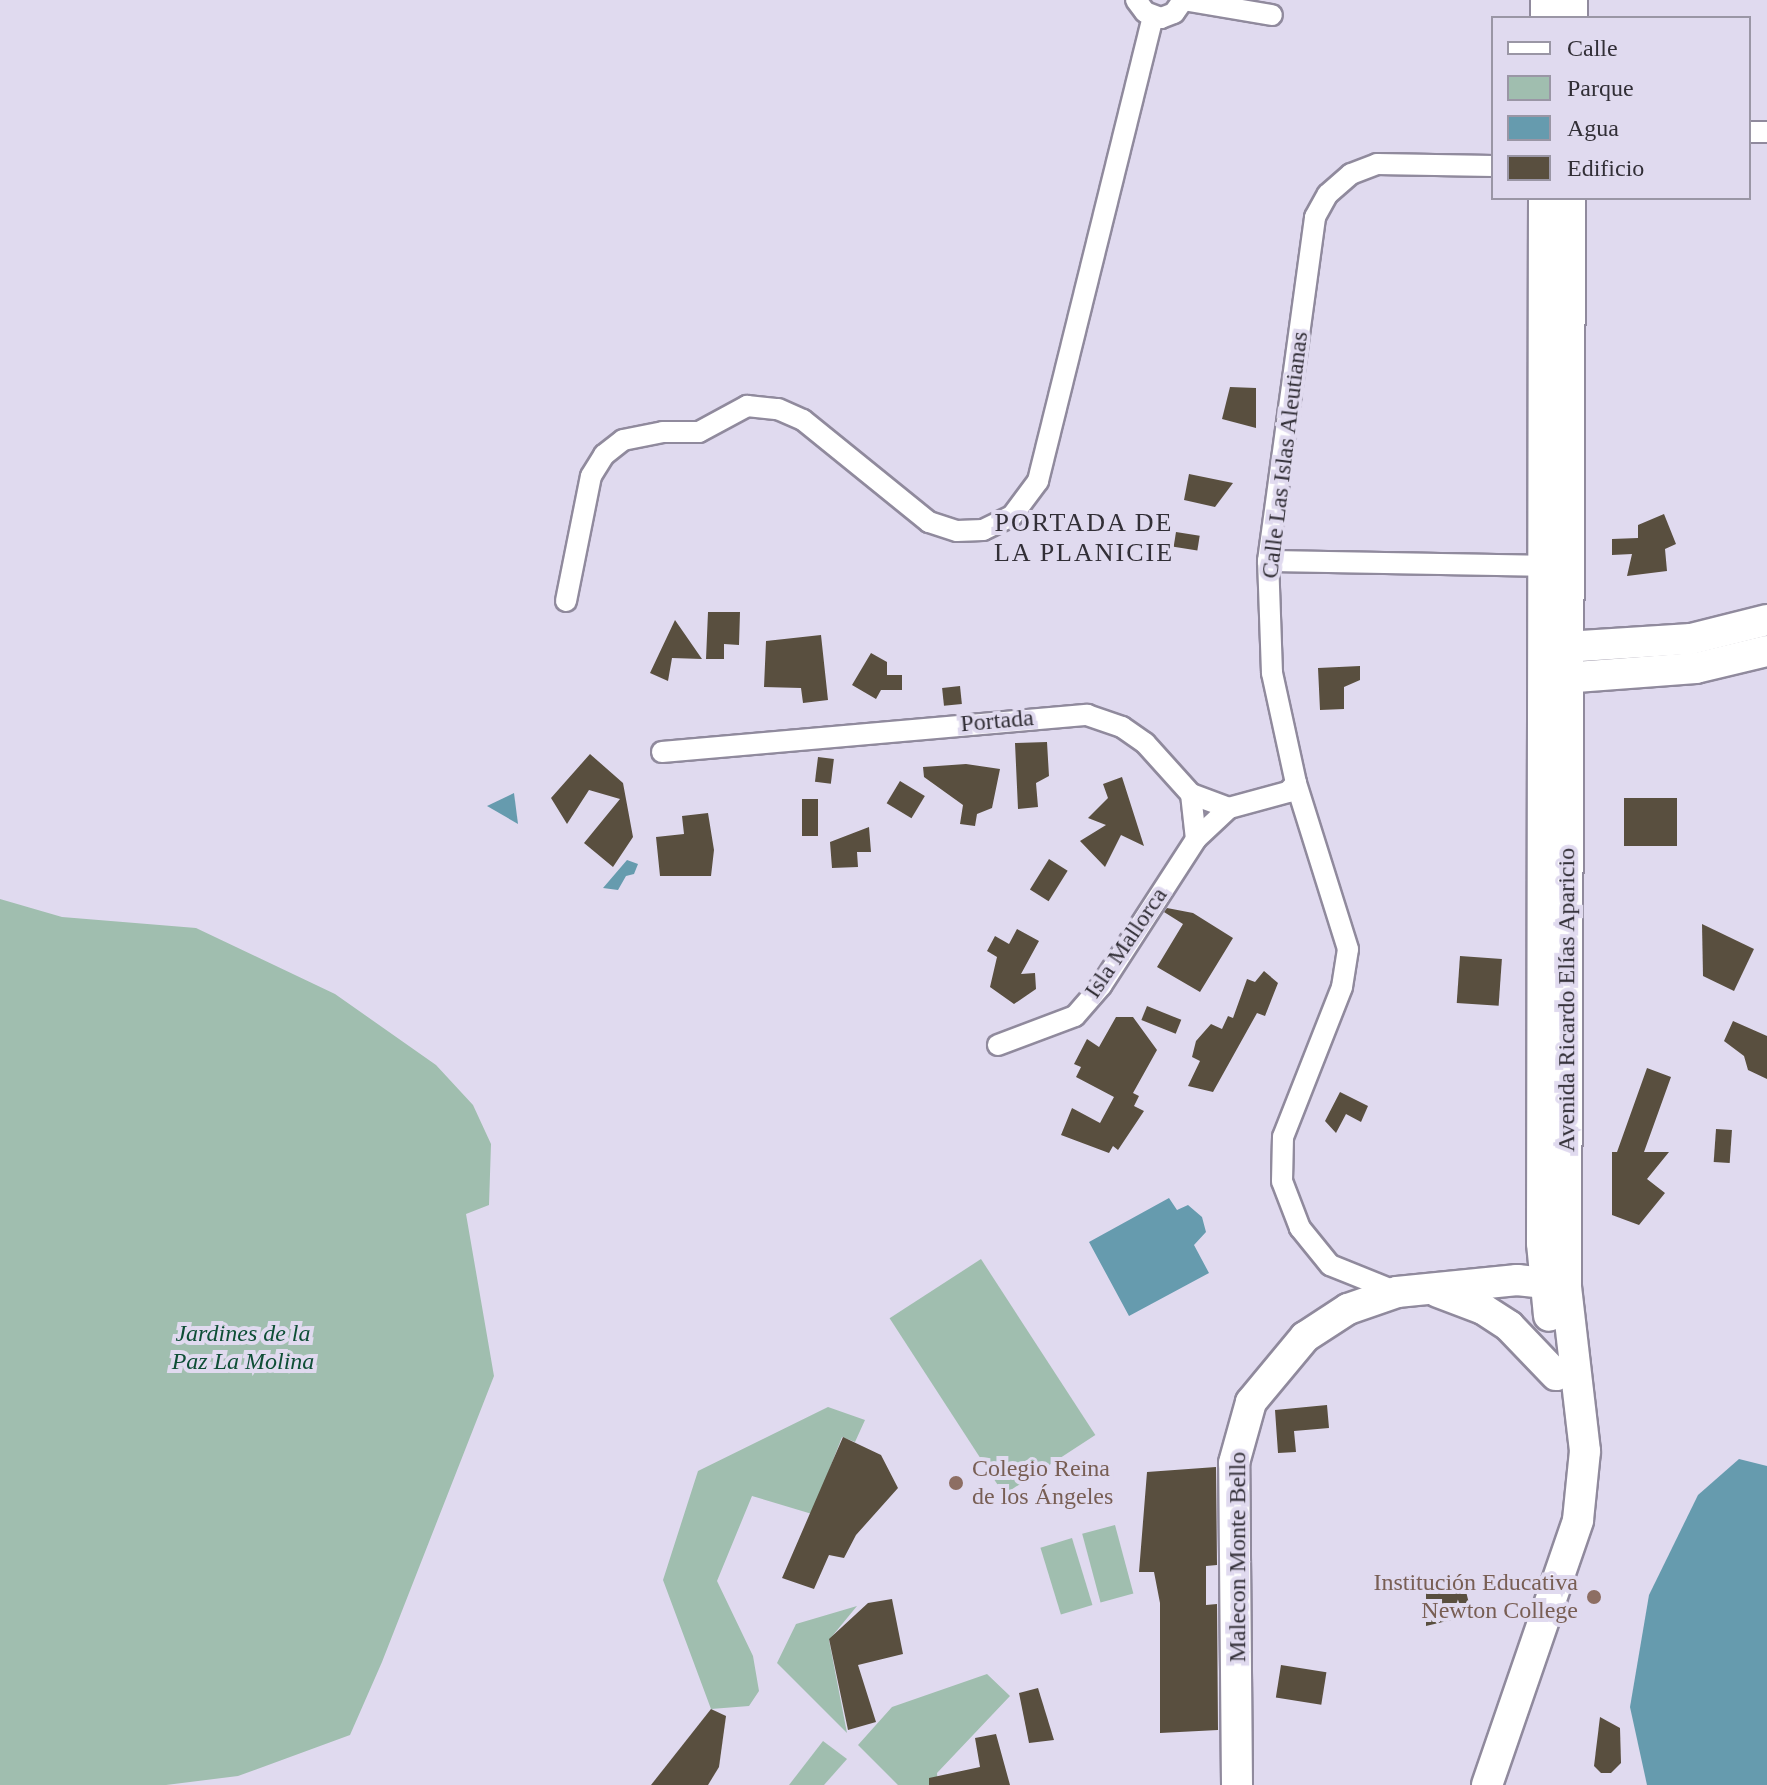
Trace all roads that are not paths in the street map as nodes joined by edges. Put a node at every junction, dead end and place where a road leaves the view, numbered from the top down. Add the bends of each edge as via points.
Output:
1 (1136, 0) edge
2 (1183, 0) edge
3 (1272, 15) dead end
4 (1153, 17) junction
5 (1491, 166) edge
6 (1544, 200) edge
7 (1570, 200) edge
8 (1268, 561) junction
9 (1543, 566) junction
10 (566, 601) dead end
11 (1767, 620) edge
12 (1556, 648) junction
13 (1767, 651) edge
14 (1556, 679) junction
15 (662, 752) dead end
16 (1296, 783) junction
17 (1191, 794) junction
18 (1229, 808) junction
19 (1196, 839) junction
20 (998, 1045) dead end
21 (1554, 1194) junction
22 (1410, 1290) junction
23 (1549, 1295) junction
24 (1509, 1326) junction
25 (1556, 1375) junction
26 (1237, 1785) edge
27 (1473, 1785) edge
28 (1487, 1785) edge

1 - 4 street
2 - 3 street
2 - 4 street via 1168,16
4 - 10 street via 1038,481 1012,516 983,530 957,531 929,522 803,420 778,409 747,406 699,432 623,440 604,455 591,476
5 - 8 street, Calle Las Islas Aleutianas via 1377,164 1351,174 1328,194 1315,217
6 - 9 street, Avenida Ricardo Elías Aparicio
7 - 12 street, Avenida Ricardo Elías Aparicio
8 - 9 street
8 - 16 street, Calle Las Islas Aleutianas via 1272,673
9 - 12 street, Avenida Ricardo Elías Aparicio
11 - 12 street via 1691,639
12 - 14 street, Avenida Ricardo Elías Aparicio
13 - 14 street via 1696,668
14 - 21 street, Avenida Ricardo Elías Aparicio
15 - 17 street, Portada via 1087,715 1122,727 1145,743
16 - 18 street via 1288,792
16 - 22 street, Calle Las Islas Aleutianas via 1348,949 1342,987 1283,1137 1282,1181 1300,1228 1330,1265 1357,1280
17 - 18 street, Portada
17 - 19 street
18 - 19 street, Isla Mallorca
19 - 20 street, Isla Mallorca via 1101,986 1075,1016
21 - 23 street, Avenida Ricardo Elías Aparicio
21 - 23 street, Avenida Ricardo Elías Aparicio via 1530,1271
22 - 23 street, Malecon Monte Bello
22 - 24 street via 1454,1296
22 - 26 street, Malecon Monte Bello via 1348,1309 1305,1337 1251,1402 1239,1433 1234,1463
23 - 24 street
23 - 25 street, Avenida Ricardo Elías Aparicio
23 - 28 street, Avenida Ricardo Elías Aparicio via 1585,1451 1578,1520
24 - 25 street
25 - 27 street, Avenida Ricardo Elías Aparicio via 1565,1452 1559,1520

